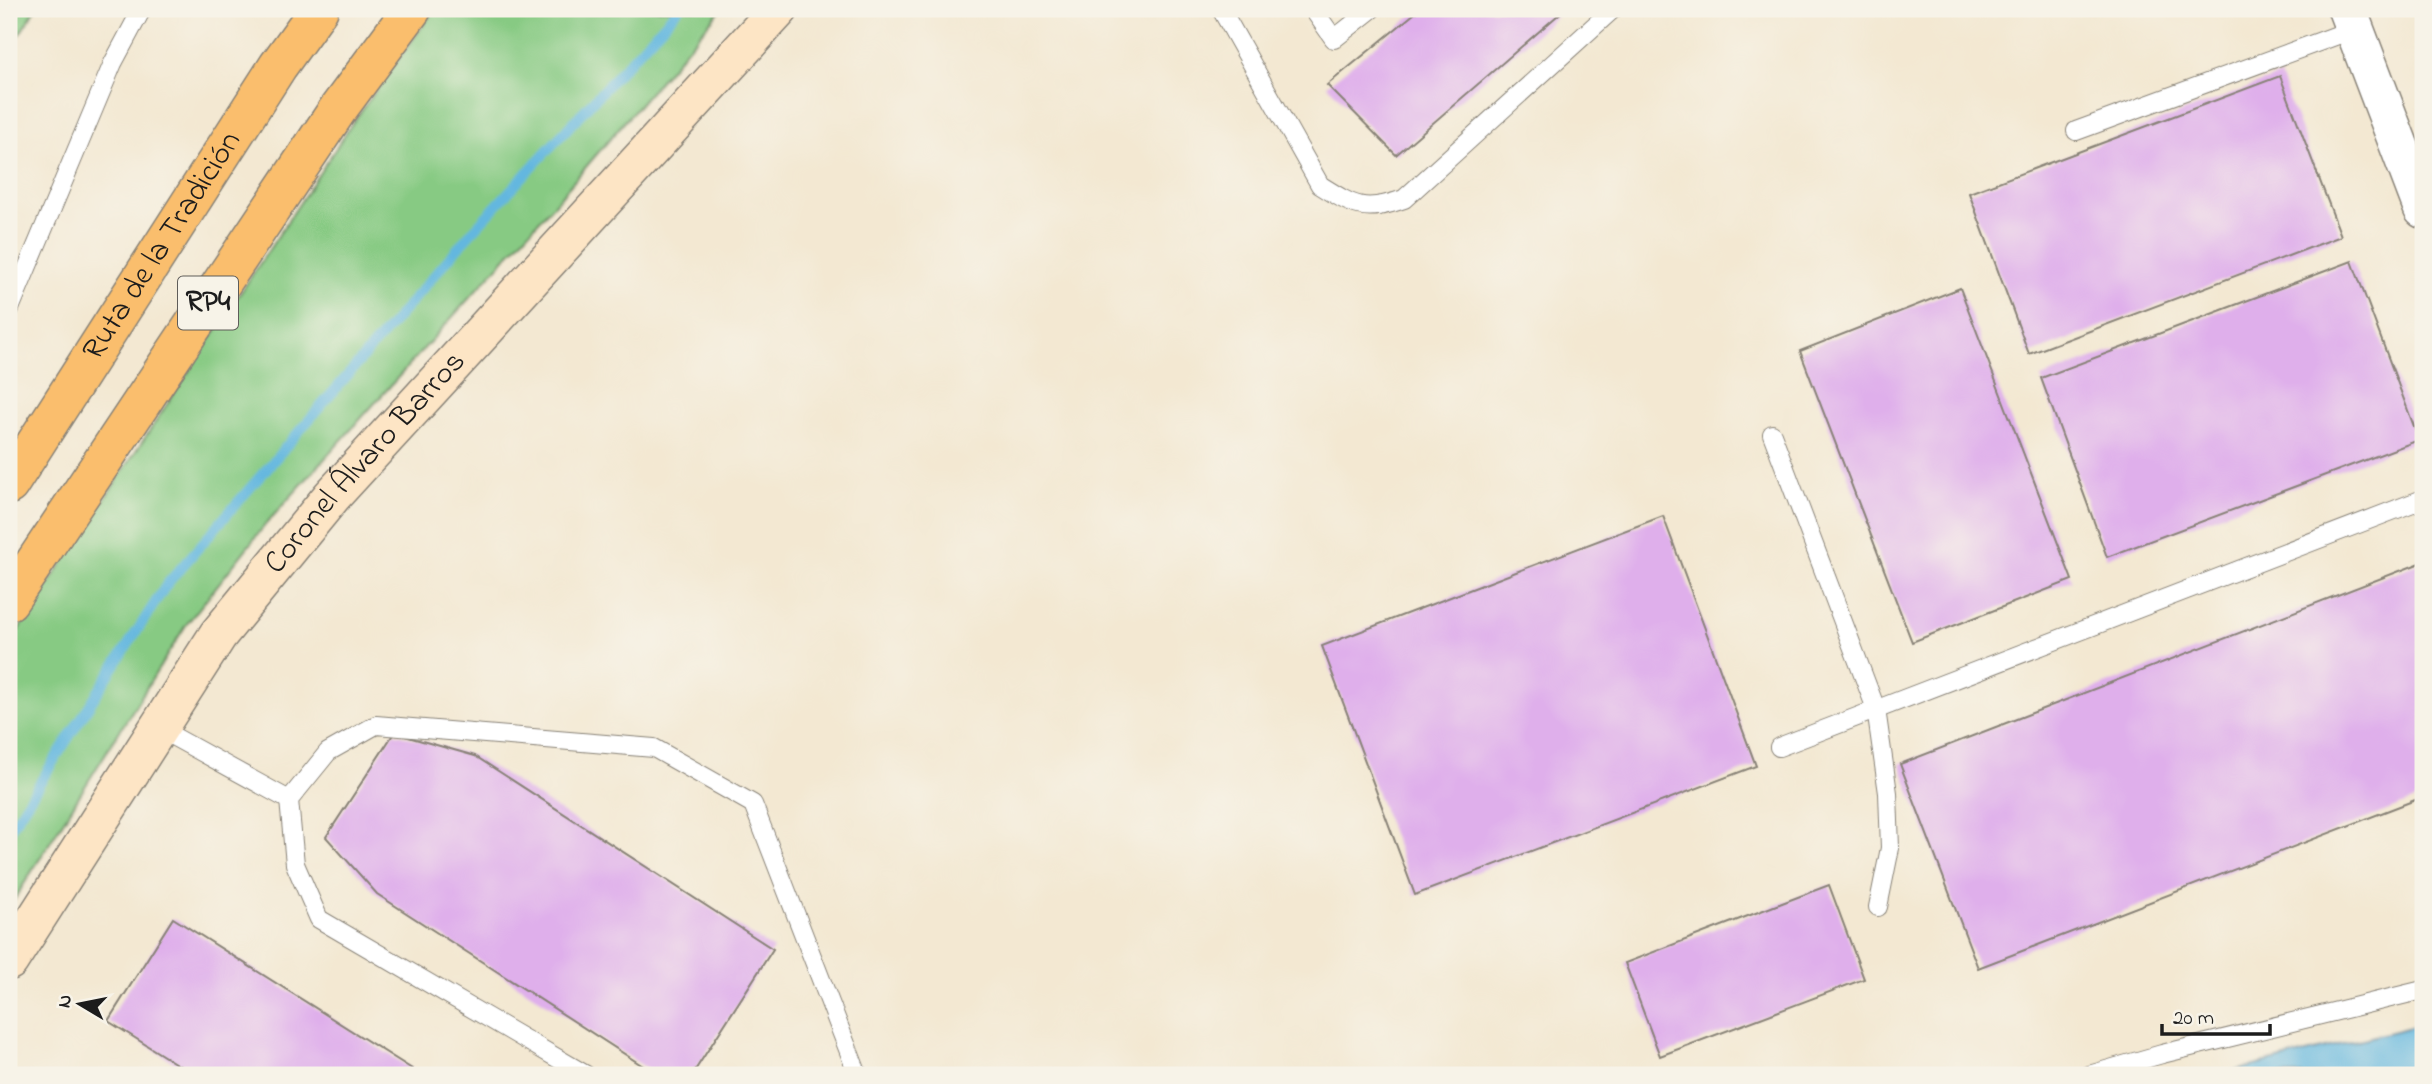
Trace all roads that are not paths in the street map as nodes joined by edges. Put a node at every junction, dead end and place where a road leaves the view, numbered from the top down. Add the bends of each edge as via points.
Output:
1 (142, 9) edge
2 (319, 9) edge
3 (412, 9) edge
4 (779, 9) edge
5 (1221, 9) edge
6 (1313, 9) edge
7 (1372, 9) edge
8 (1612, 9) edge
9 (2351, 19) edge
10 (2076, 131) dead end
11 (2423, 209) edge
12 (9, 311) edge
13 (1772, 433) dead end
14 (9, 485) edge
15 (2423, 499) edge
16 (9, 601) edge
17 (1875, 709) junction
18 (158, 728) junction
19 (1779, 747) dead end
20 (289, 800) junction
21 (1878, 907) dead end
22 (9, 961) edge
23 (2423, 990) edge
24 (586, 1075) edge
25 (858, 1075) edge
26 (2089, 1075) edge

1 - 12 lane via 113,63
2 - 14 main road, Ruta de la Tradición / RP4
3 - 16 main road, RP4 via 338,109
4 - 18 main road, Coronel Álvaro Barros via 332,496 218,635
5 - 8 lane via 1320,185 1344,200 1374,209 1404,199
6 - 7 lane via 1334,38
9 - 10 lane
9 - 11 street
13 - 17 lane
15 - 17 lane
17 - 19 lane
17 - 21 lane via 1888,793 1890,848
18 - 20 lane
18 - 22 main road, Coronel Álvaro Barros
20 - 24 lane via 295,864 319,919
20 - 25 lane via 328,752 376,725 654,748 753,804
23 - 26 lane

